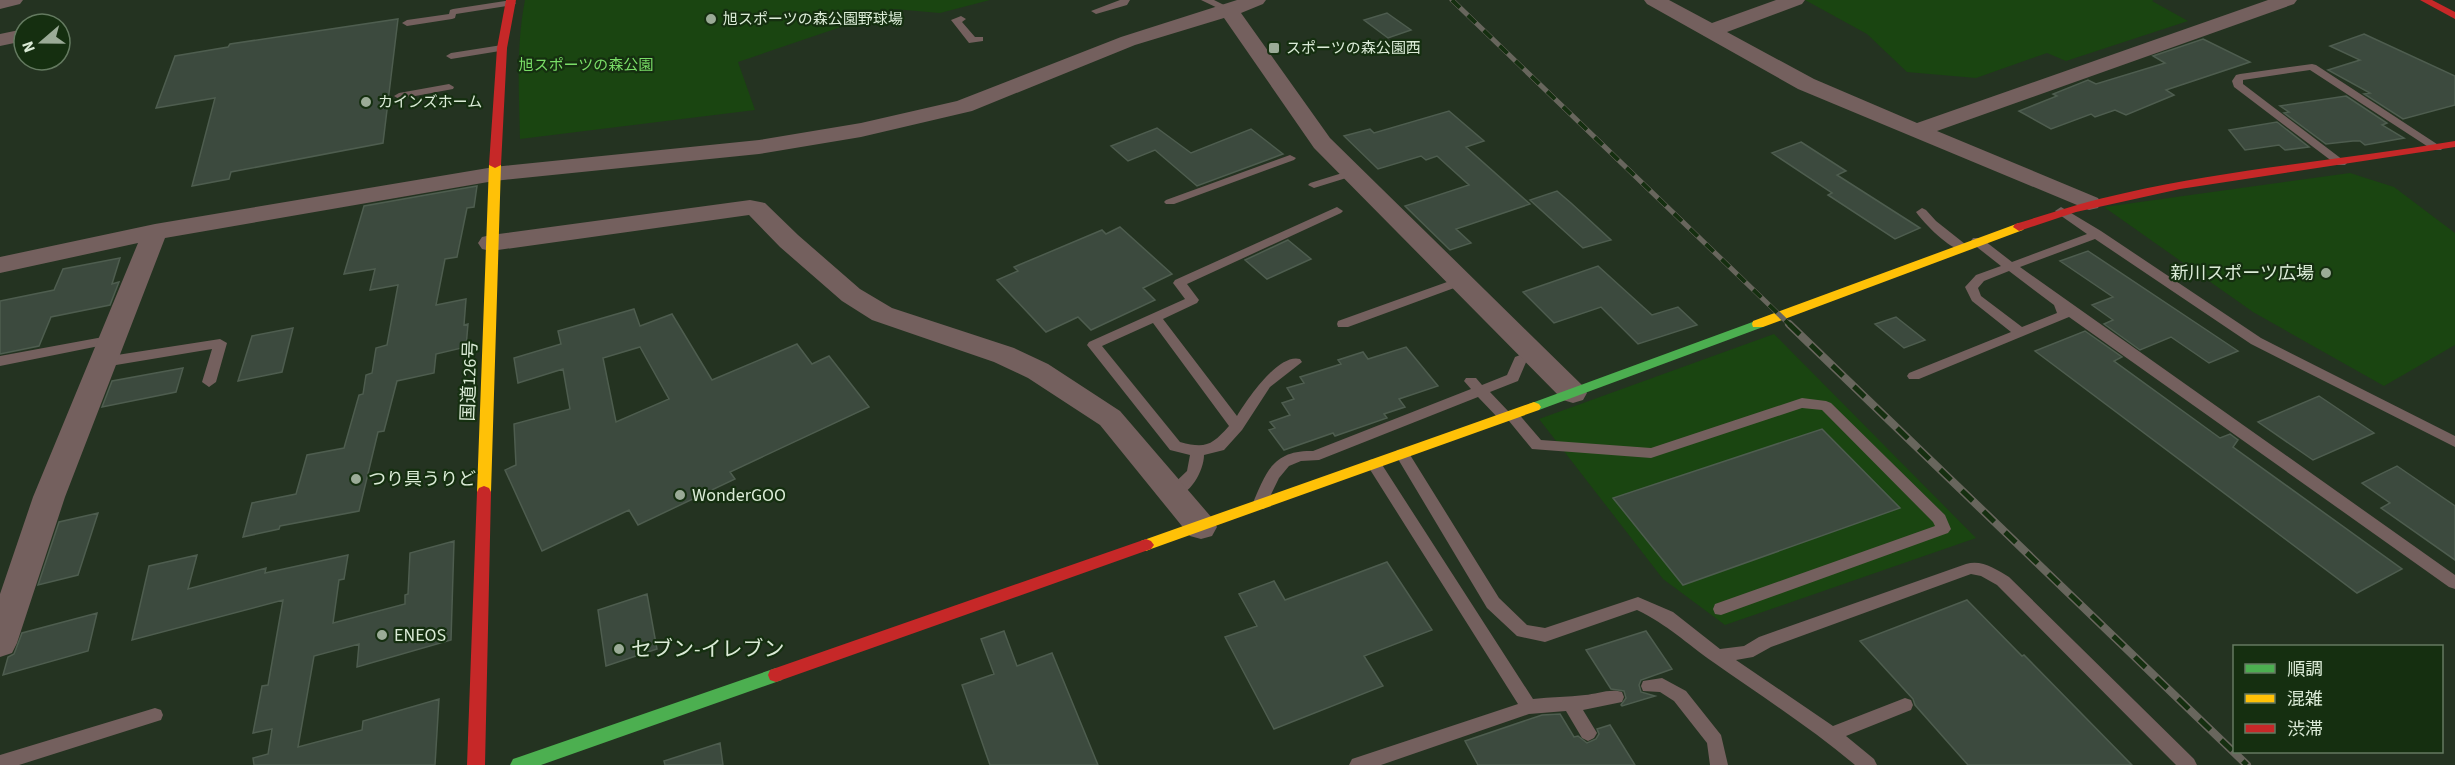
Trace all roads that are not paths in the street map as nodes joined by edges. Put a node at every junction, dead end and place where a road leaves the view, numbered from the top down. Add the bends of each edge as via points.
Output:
1 (13, 0) edge
2 (1125, 0) edge
3 (1206, 0) edge
4 (1256, 0) edge
5 (1654, 0) edge
6 (1795, 0) edge
7 (2287, 0) edge
8 (2425, 0) edge
9 (511, 1) edge
10 (0, 3) edge
11 (1229, 10) junction
12 (1096, 11) dead end
13 (2455, 16) edge
14 (961, 19) dead end
15 (407, 23) dead end
16 (1710, 31) junction
17 (979, 39) dead end
18 (502, 48) junction
19 (451, 56) dead end
20 (449, 87) dead end
21 (399, 96) dead end
22 (1915, 131) junction
23 (2455, 144) edge
24 (2437, 148) junction
25 (1290, 158) dead end
26 (2341, 163) junction
27 (1352, 172) junction
28 (495, 174) junction
29 (1314, 185) dead end
30 (1170, 202) dead end
31 (2090, 203) junction
32 (1337, 211) dead end
33 (2061, 211) junction
34 (1922, 212) dead end
35 (155, 232) junction
36 (2097, 234) junction
37 (1977, 241) junction
38 (491, 243) junction
39 (1961, 247) junction
40 (0, 265) edge
41 (2013, 267) junction
42 (1461, 281) junction
43 (2060, 303) junction
44 (1154, 316) junction
45 (1343, 324) dead end
46 (2021, 333) junction
47 (109, 351) junction
48 (1520, 360) dead end
49 (0, 361) edge
50 (1295, 362) dead end
51 (1914, 376) dead end
52 (209, 382) dead end
53 (1476, 386) junction
54 (1573, 393) junction
55 (1509, 416) junction
56 (1236, 426) junction
57 (2455, 442) edge
58 (1197, 452) junction
59 (1402, 454) junction
60 (1374, 464) junction
61 (1172, 492) junction
62 (1258, 506) junction
63 (1201, 527) junction
64 (2455, 583) edge
65 (1721, 609) dead end
66 (0, 643) edge
67 (1717, 656) junction
68 (1649, 687) dead end
69 (1616, 697) dead end
70 (1569, 702) junction
71 (1905, 705) dead end
72 (1529, 707) junction
73 (155, 715) dead end
74 (1588, 733) dead end
75 (1831, 734) junction
76 (0, 763) edge
77 (476, 765) edge
78 (519, 765) edge
79 (1358, 765) edge
80 (1719, 765) edge
81 (1868, 765) edge
82 (2188, 765) edge

1 - 10 street
2 - 12 lane
3 - 11 lane
4 - 11 street
5 - 16 street
6 - 16 street
7 - 22 street
8 - 13 main road
9 - 15 lane
9 - 18 main road, 国道126号
11 - 27 street via 1322,143
11 - 28 street via 1128,41 964,106 861,130 759,147
14 - 17 lane via 956,20 973,41
16 - 22 street via 1806,84
18 - 19 lane
18 - 28 main road, 国道126号
20 - 21 lane
22 - 31 street
23 - 24 main road
24 - 26 main road
24 - 26 lane via 2312,67 2240,77 2238,85
25 - 30 lane
26 - 31 main road via 2188,183
27 - 29 lane
27 - 42 street
28 - 35 street
28 - 38 main road, 国道126号
31 - 33 main road
32 - 44 lane via 1179,283 1193,300
33 - 36 lane
33 - 37 main road
34 - 39 lane
35 - 40 street
35 - 47 street
36 - 41 lane
36 - 57 lane via 2256,340
37 - 39 main road
37 - 41 lane
38 - 61 street via 756,208 851,295 882,314 1004,355 1038,371 1110,418
38 - 77 main road, 国道126号
39 - 54 main road
41 - 43 lane
41 - 46 lane via 1980,278 1971,287 1976,298
42 - 45 lane
42 - 54 street
43 - 46 lane via 2064,315
43 - 64 lane
44 - 56 lane
44 - 58 lane via 1094,345 1175,446
46 - 51 lane
47 - 49 lane
47 - 52 lane via 220,343
47 - 66 street via 49,497
48 - 53 lane via 1513,378
50 - 56 lane via 1265,384
53 - 55 lane
53 - 62 lane via 1314,456 1290,457 1279,463
54 - 55 main road
55 - 59 main road
55 - 65 lane via 1537,446 1651,453 1802,403 1817,403 1826,406 1940,519 1943,529
56 - 58 lane via 1219,446
58 - 61 lane via 1192,478
59 - 60 main road
59 - 67 lane via 1493,603 1522,631 1545,634 1638,603 1667,617
60 - 62 main road
60 - 72 lane
61 - 63 street
62 - 63 main road
63 - 78 main road
67 - 75 lane
67 - 82 lane via 1747,652 1971,567 1984,570 2003,581
68 - 80 lane via 1662,685 1680,696 1715,740
69 - 70 lane via 1593,703
70 - 72 lane
70 - 74 lane
71 - 75 lane
72 - 79 lane
73 - 76 lane
75 - 81 lane

